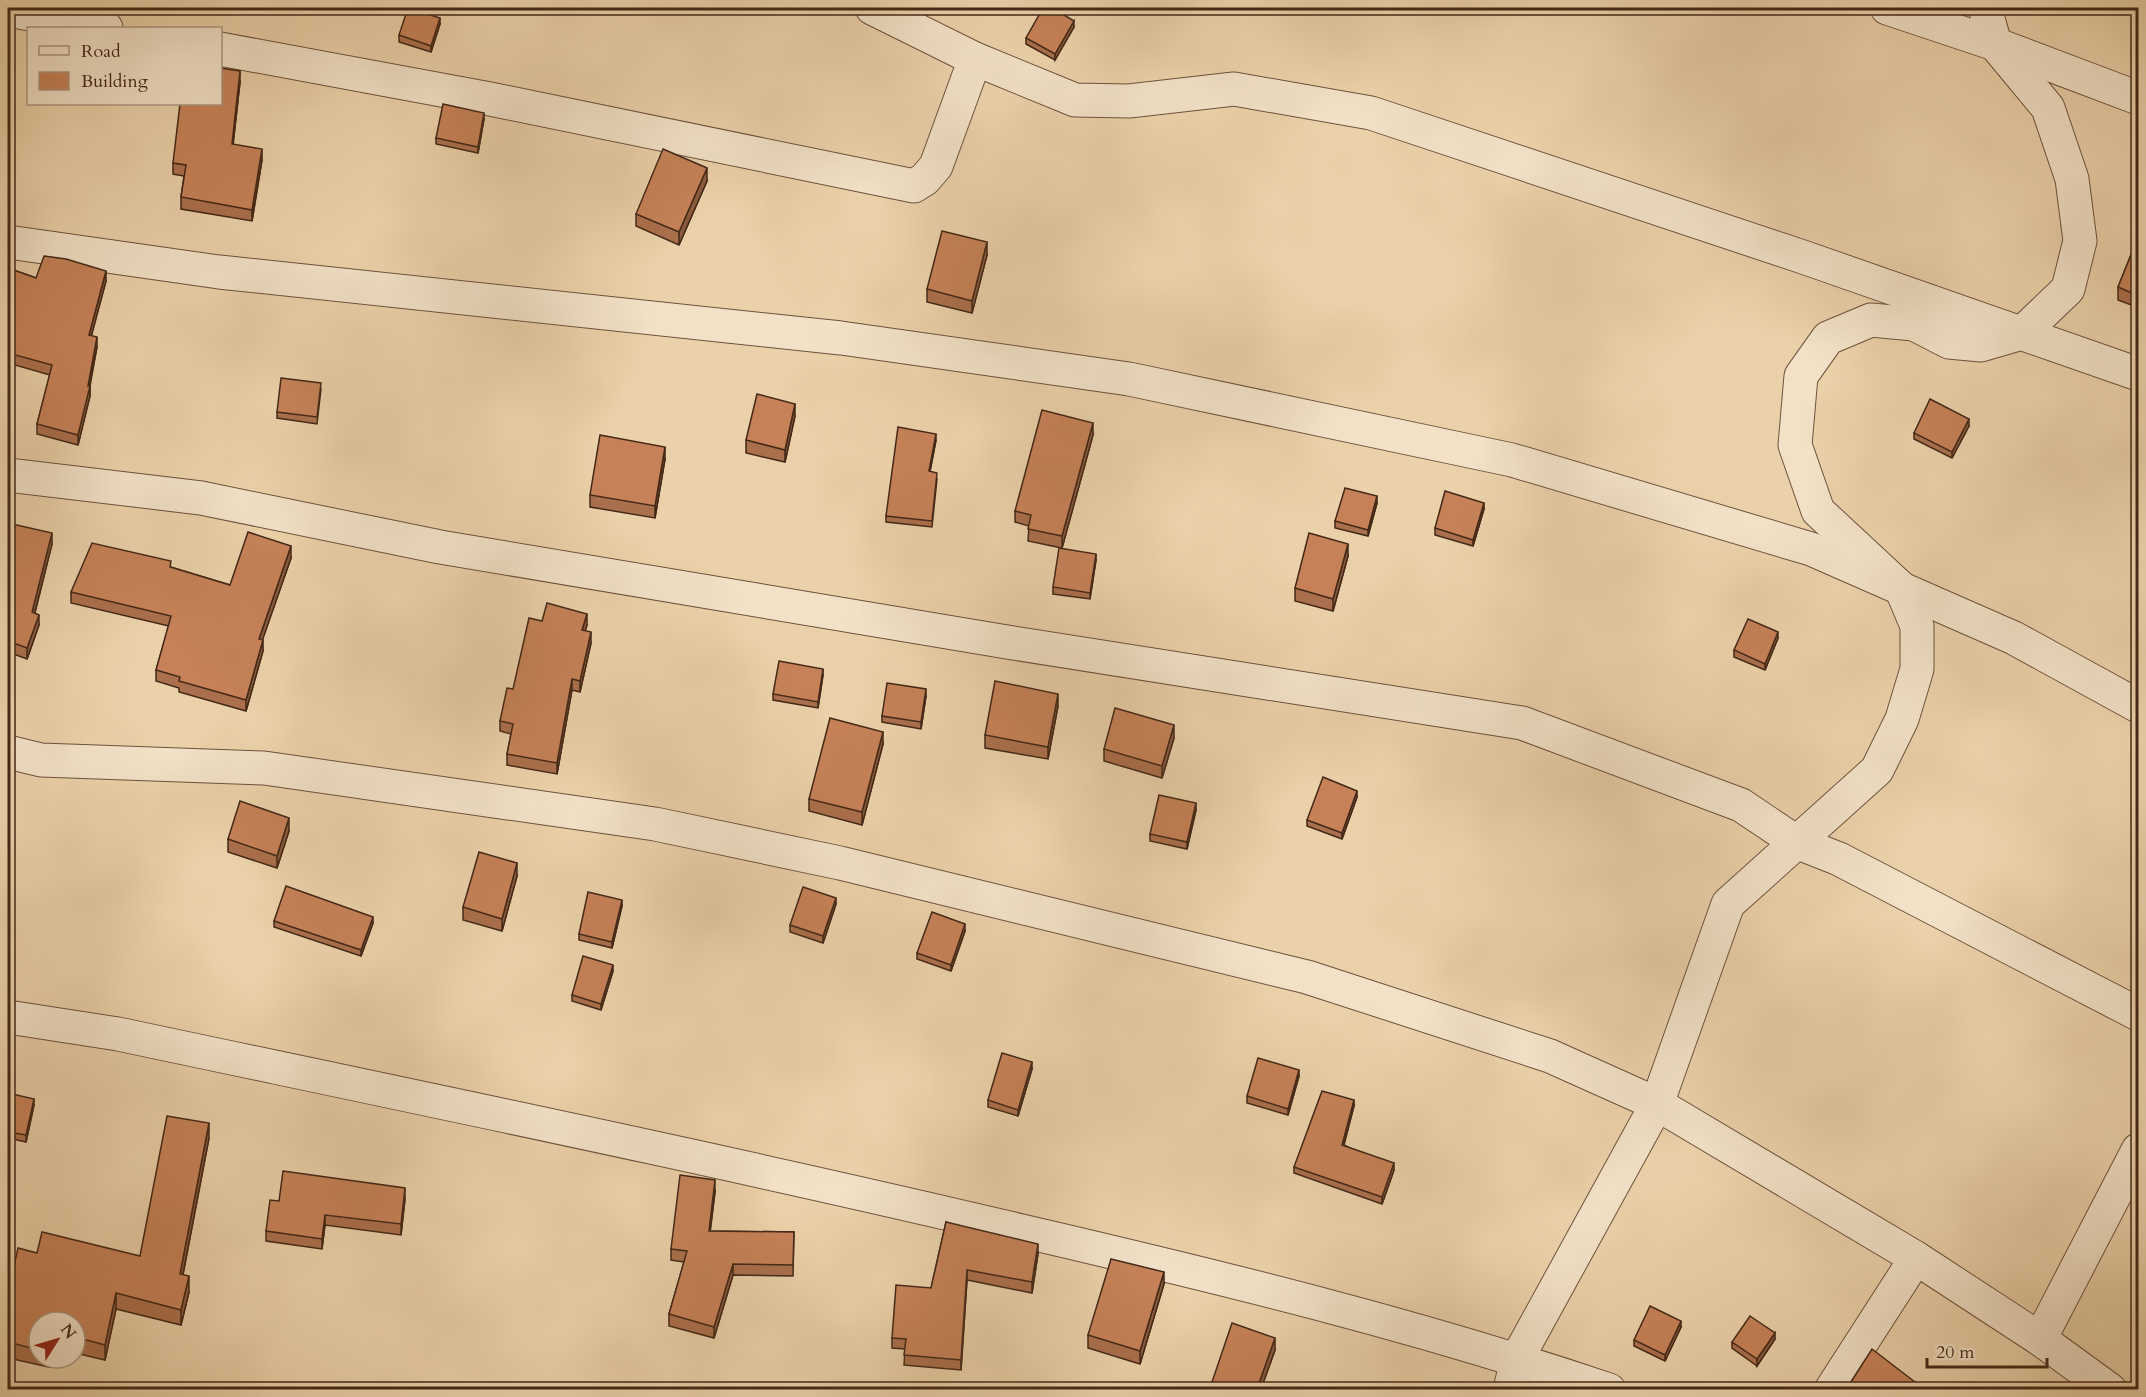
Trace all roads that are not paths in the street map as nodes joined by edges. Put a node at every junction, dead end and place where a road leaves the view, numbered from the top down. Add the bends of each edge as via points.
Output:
1 (872, 8) edge
2 (1887, 8) edge
3 (1985, 8) edge
4 (8, 10) edge
5 (101, 27) edge
6 (1995, 44) junction
7 (222, 50) edge
8 (975, 59) junction
9 (2139, 98) edge
10 (8, 242) edge
11 (2022, 333) junction
12 (2139, 374) edge
13 (8, 475) edge
14 (1901, 588) junction
15 (2139, 706) edge
16 (8, 752) edge
17 (1796, 843) junction
18 (2139, 1014) edge
19 (8, 1017) edge
20 (1658, 1104) junction
21 (2139, 1150) edge
22 (1916, 1258) junction
23 (2040, 1339) junction
24 (1514, 1374) edge
25 (1610, 1389) edge
26 (1831, 1389) edge
27 (2110, 1389) edge

1 - 8 street
2 - 6 street
3 - 6 street
4 - 5 street
6 - 9 street
6 - 11 street via 2048,108 2072,179 2080,241 2068,289
7 - 8 street via 490,99 914,186 936,166
8 - 11 street via 1075,100 1129,101 1234,89 1371,114
10 - 14 street via 219,272 841,338 1129,379 1512,460 1811,549
11 - 12 street
11 - 14 street via 1981,345 1950,342 1914,324 1871,320 1828,338 1802,376 1795,445 1818,511
13 - 17 street via 201,498 440,547 1522,723 1741,805
14 - 15 street via 2014,638
14 - 17 street via 1917,626 1917,669 1902,719 1877,771
16 - 20 street via 41,760 264,768 655,824 840,863 1307,977 1550,1056
17 - 18 street via 1839,859
17 - 20 street via 1728,904
19 - 24 street via 118,1034 824,1184 1249,1284
20 - 22 street
20 - 24 street
21 - 23 street
22 - 23 street
22 - 26 street
23 - 27 street
24 - 25 street

